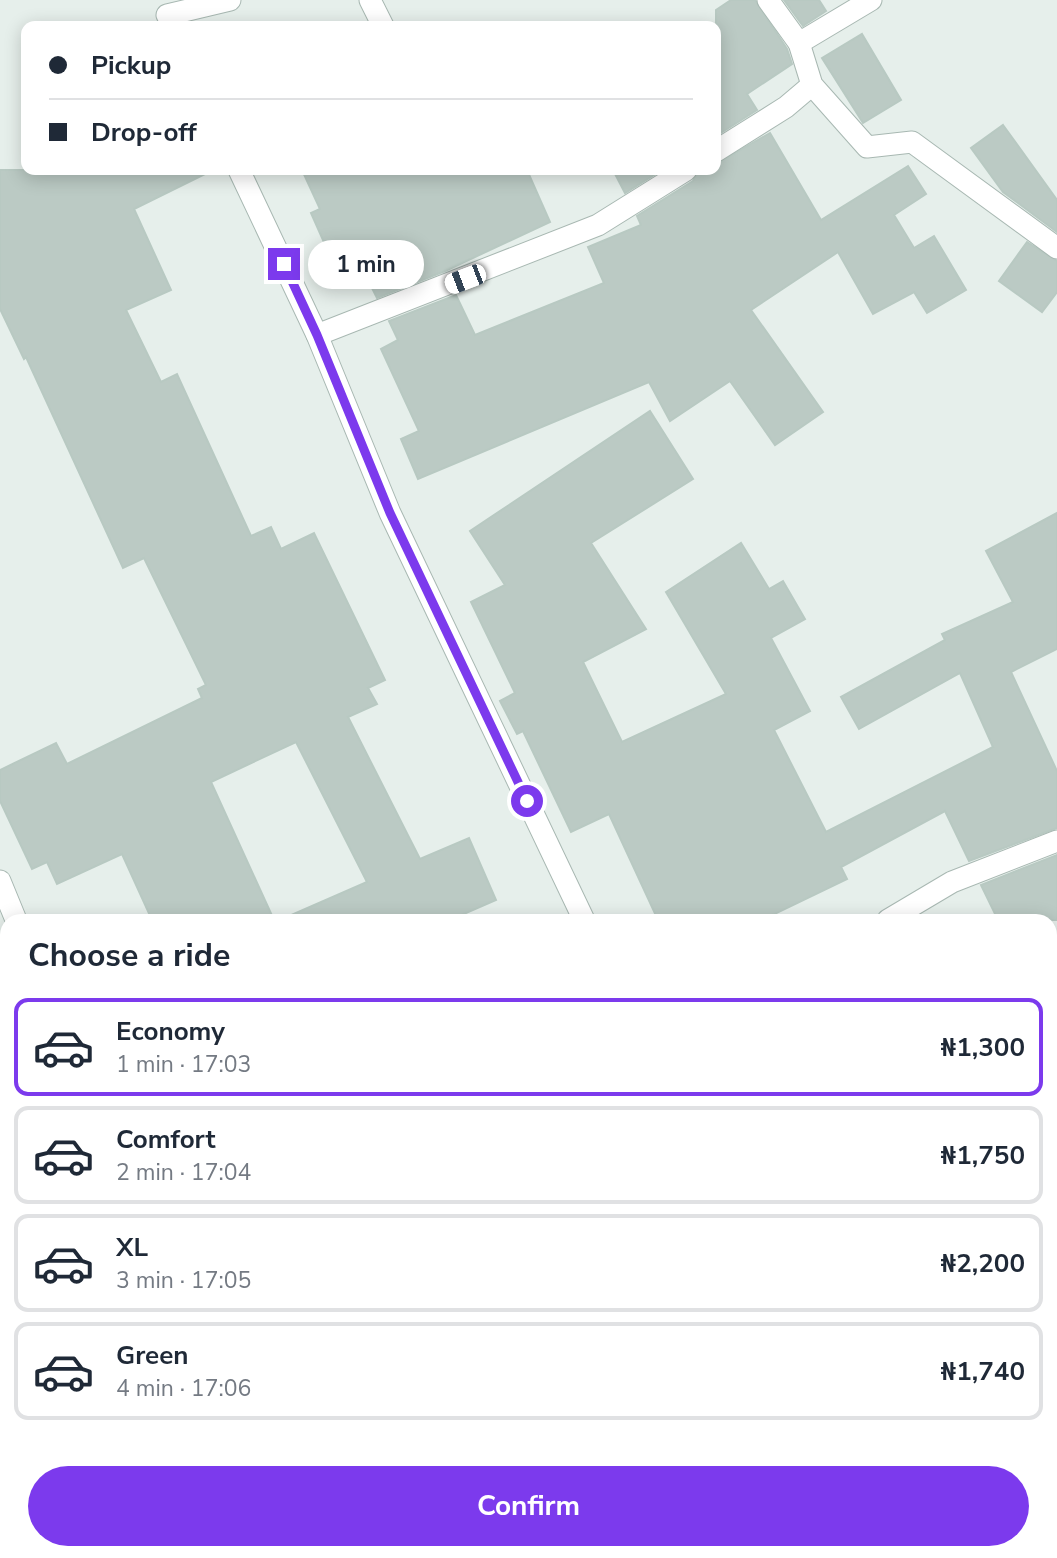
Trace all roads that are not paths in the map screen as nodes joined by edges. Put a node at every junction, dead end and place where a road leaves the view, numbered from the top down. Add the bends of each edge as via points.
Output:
1 (230, 0) edge
2 (370, 0) edge
3 (768, 0) edge
4 (871, 0) edge
5 (166, 14) edge
6 (380, 21) edge
7 (799, 43) junction
8 (812, 85) junction
9 (721, 148) edge
10 (241, 175) edge
11 (678, 175) edge
12 (1057, 248) edge
13 (317, 335) junction
14 (1057, 841) edge
15 (0, 881) edge
16 (14, 914) edge
17 (581, 914) edge
18 (898, 914) edge

1 - 5 street
2 - 6 street
3 - 7 street
4 - 7 street
7 - 8 street
8 - 9 street
8 - 12 street via 867,147 912,142
10 - 13 street
11 - 13 street via 598,225
13 - 17 street via 390,513
14 - 18 street via 953,882
15 - 16 street

